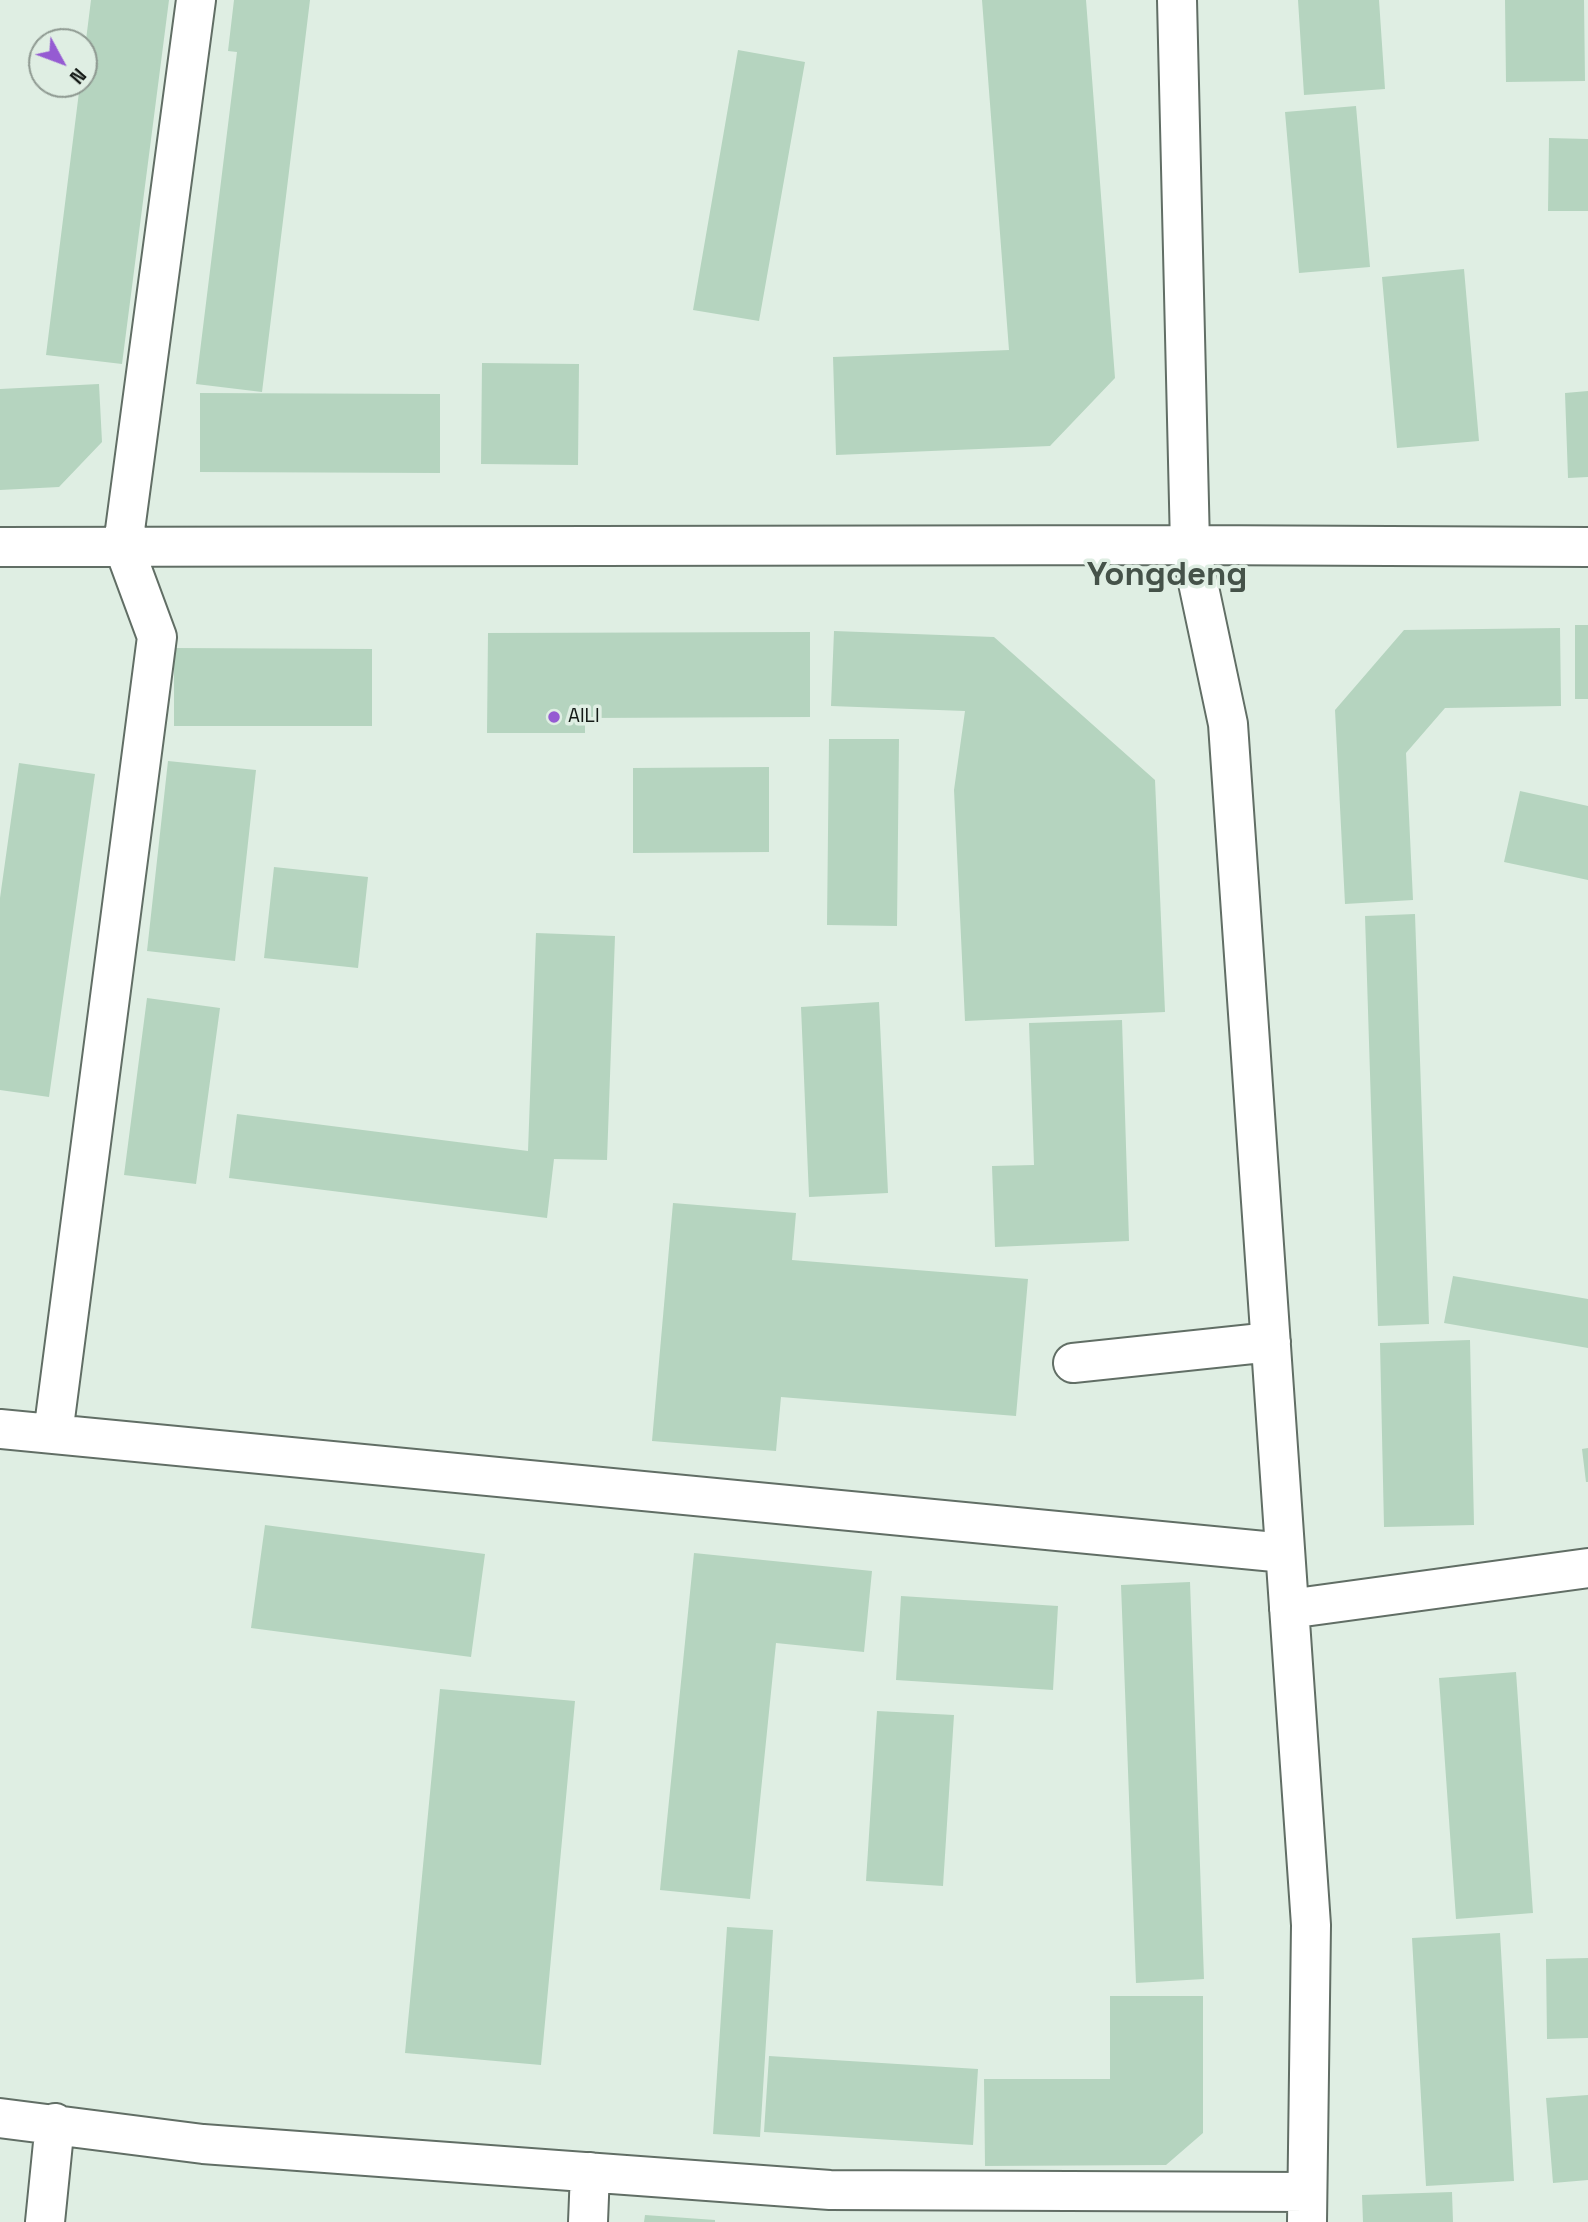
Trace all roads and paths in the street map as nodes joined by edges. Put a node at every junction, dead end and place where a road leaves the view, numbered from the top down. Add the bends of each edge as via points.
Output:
1 (196, 0) edge
2 (1177, 0) edge
3 (123, 545) junction
4 (1190, 545) junction
5 (0, 547) edge
6 (1588, 547) edge
7 (1271, 1342) junction
8 (1073, 1363) dead end
9 (0, 1429) edge
10 (52, 1434) junction
11 (1285, 1553) junction
12 (1588, 1568) edge
13 (1289, 1609) junction
14 (0, 2118) edge
15 (55, 2123) junction
16 (590, 2172) junction
17 (1307, 2207) edge
18 (45, 2222) edge
19 (588, 2222) edge

1 - 3 street
2 - 4 street
3 - 4 street
3 - 5 street
3 - 10 street via 157,637
4 - 6 street
4 - 7 street via 1228,724
7 - 8 street
7 - 11 street
9 - 10 street
10 - 11 street
11 - 13 street
12 - 13 street
13 - 17 street via 1311,1925
14 - 15 street
15 - 16 street via 203,2144
15 - 18 street
16 - 17 street via 830,2190
16 - 19 street

